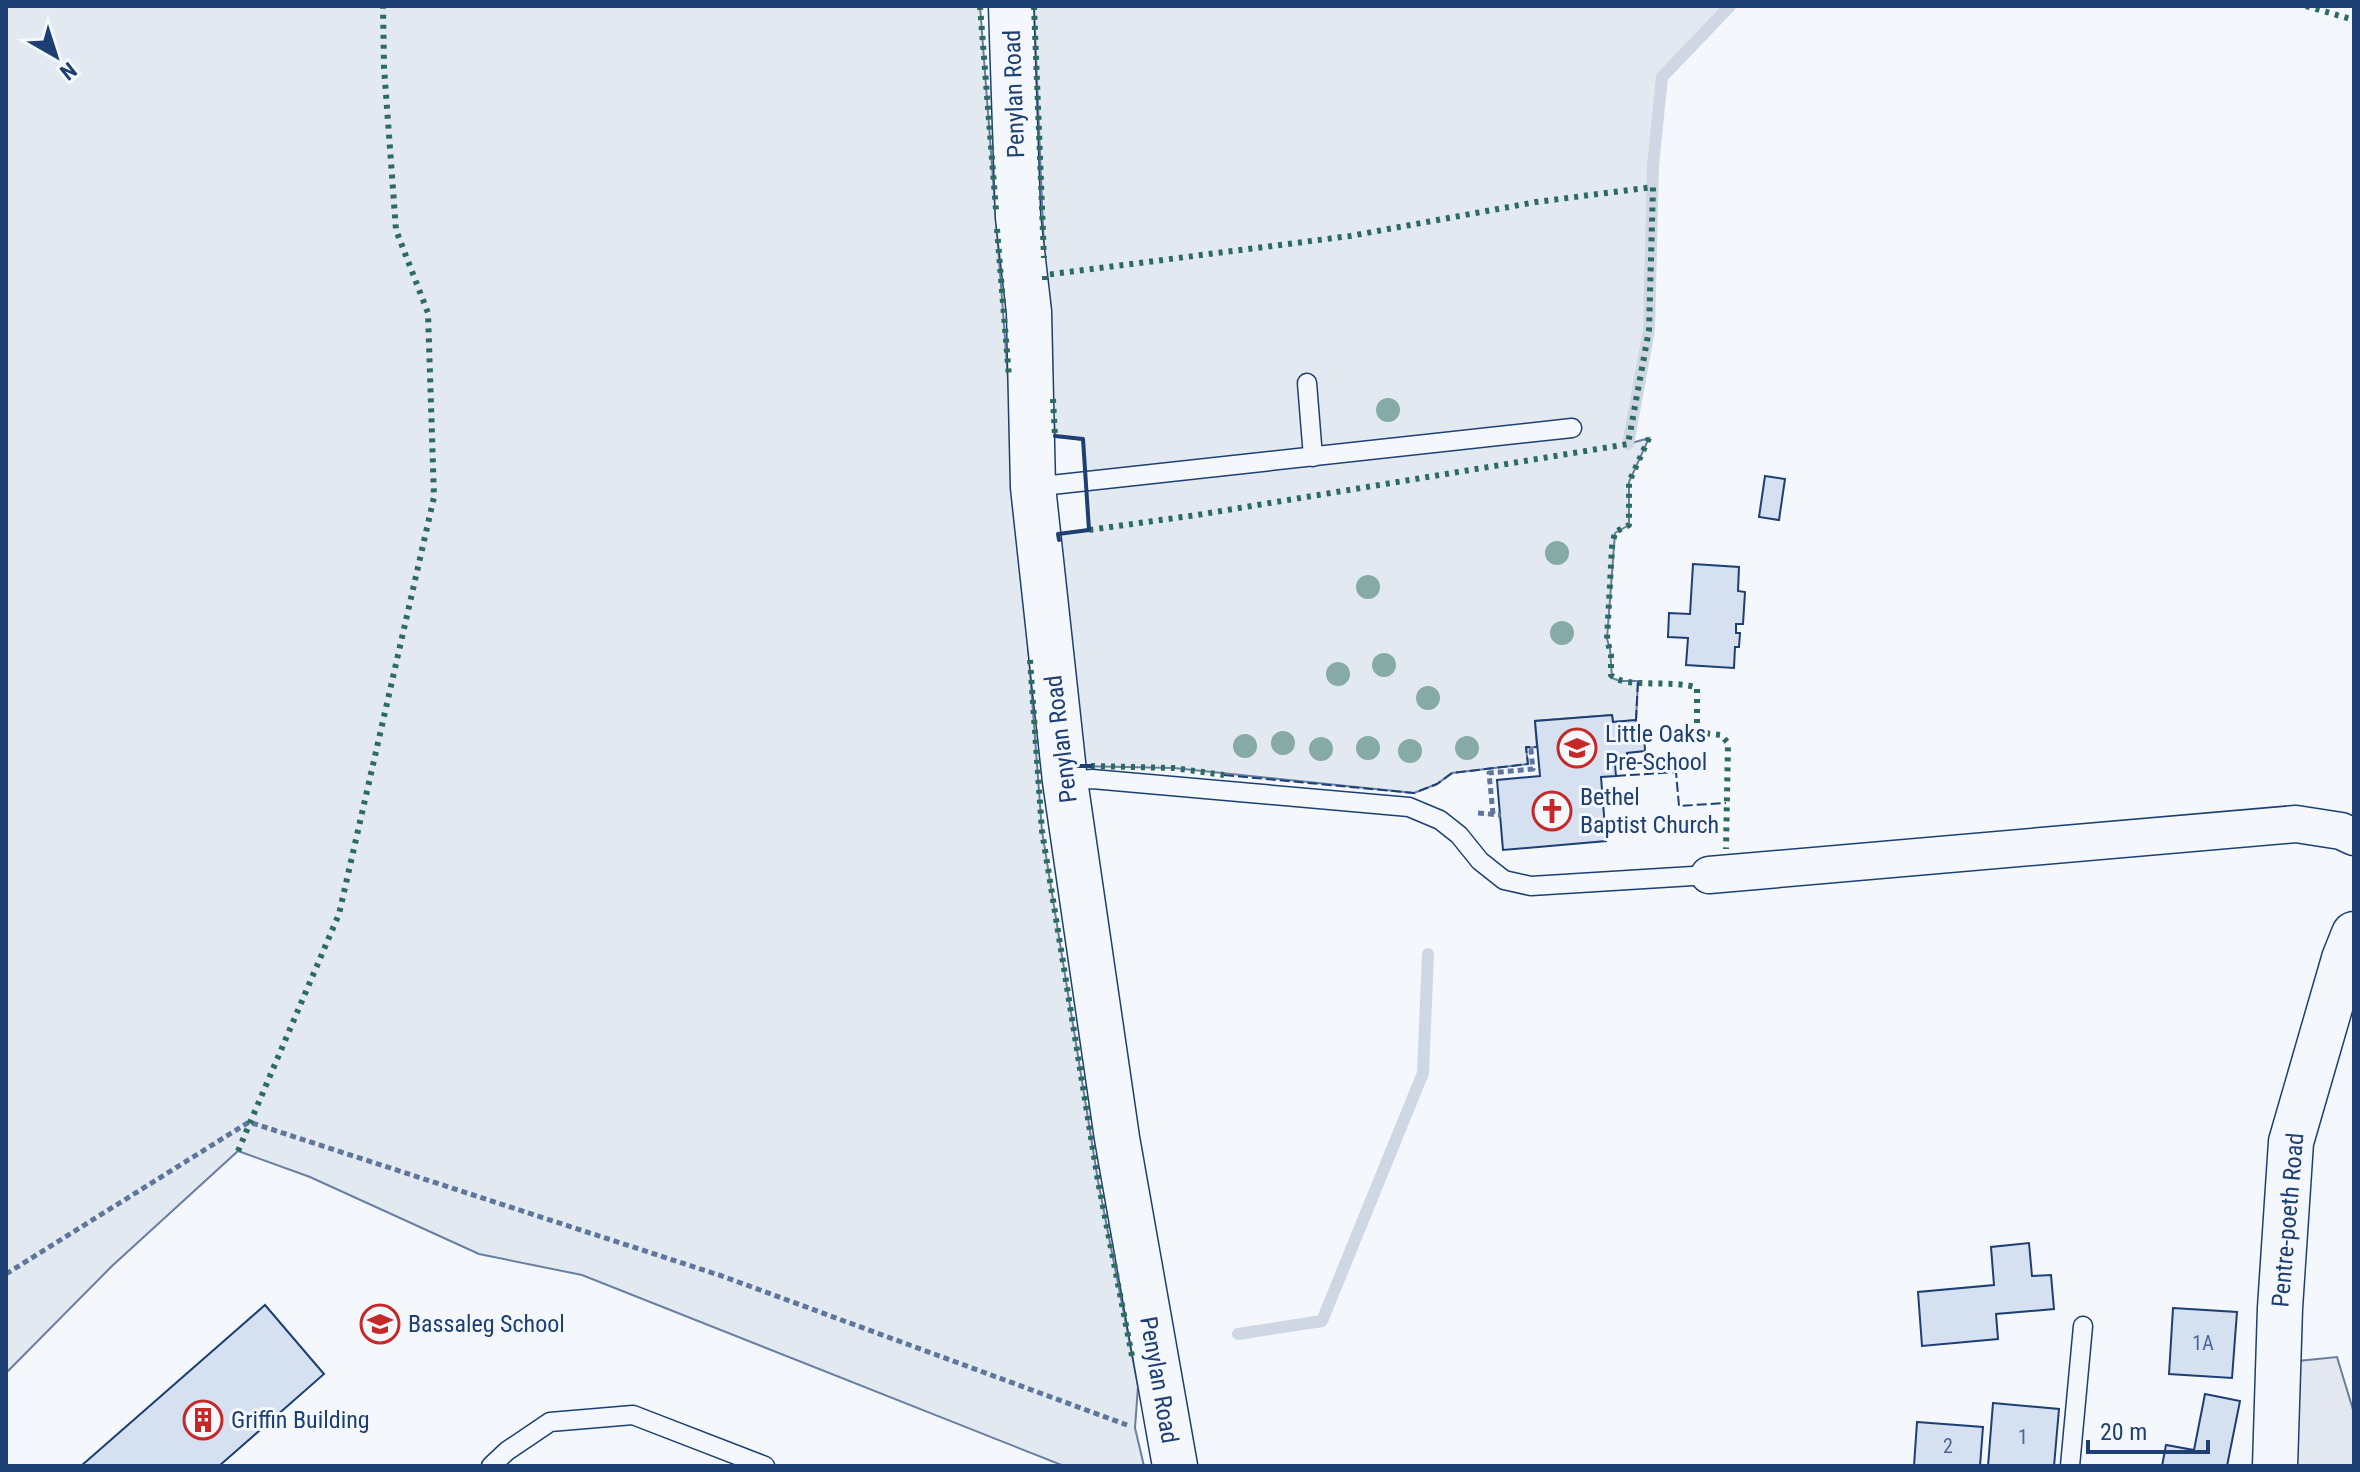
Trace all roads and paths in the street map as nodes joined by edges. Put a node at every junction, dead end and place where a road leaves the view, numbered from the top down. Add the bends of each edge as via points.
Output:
1 (1011, 6) edge
2 (1307, 383) dead end
3 (1572, 428) dead end
4 (1313, 457) junction
5 (1033, 487) junction
6 (1537, 750) dead end
7 (1065, 781) junction
8 (1493, 814) dead end
9 (2354, 837) edge
10 (1709, 875) joint
11 (2354, 934) edge
12 (6, 1274) edge
13 (2083, 1326) dead end
14 (1173, 1454) edge
15 (491, 1466) edge
16 (765, 1466) edge
17 (2070, 1466) edge
18 (2275, 1466) edge

1 - 5 street, Penylan Road
2 - 4 lane
3 - 4 lane
4 - 5 lane
5 - 7 street, Penylan Road
6 - 8 path via 1531,751 1533,769 1489,773
7 - 10 lane via 1092,779 1409,807 1440,820 1504,880 1531,886
7 - 14 street, Penylan Road via 1117,1138
9 - 10 street via 2296,824
11 - 18 street, Pentre-poeth Road via 2291,1142
12 - 14 path via 249,1122 722,1276
13 - 17 lane
15 - 16 lane via 550,1422 633,1415

